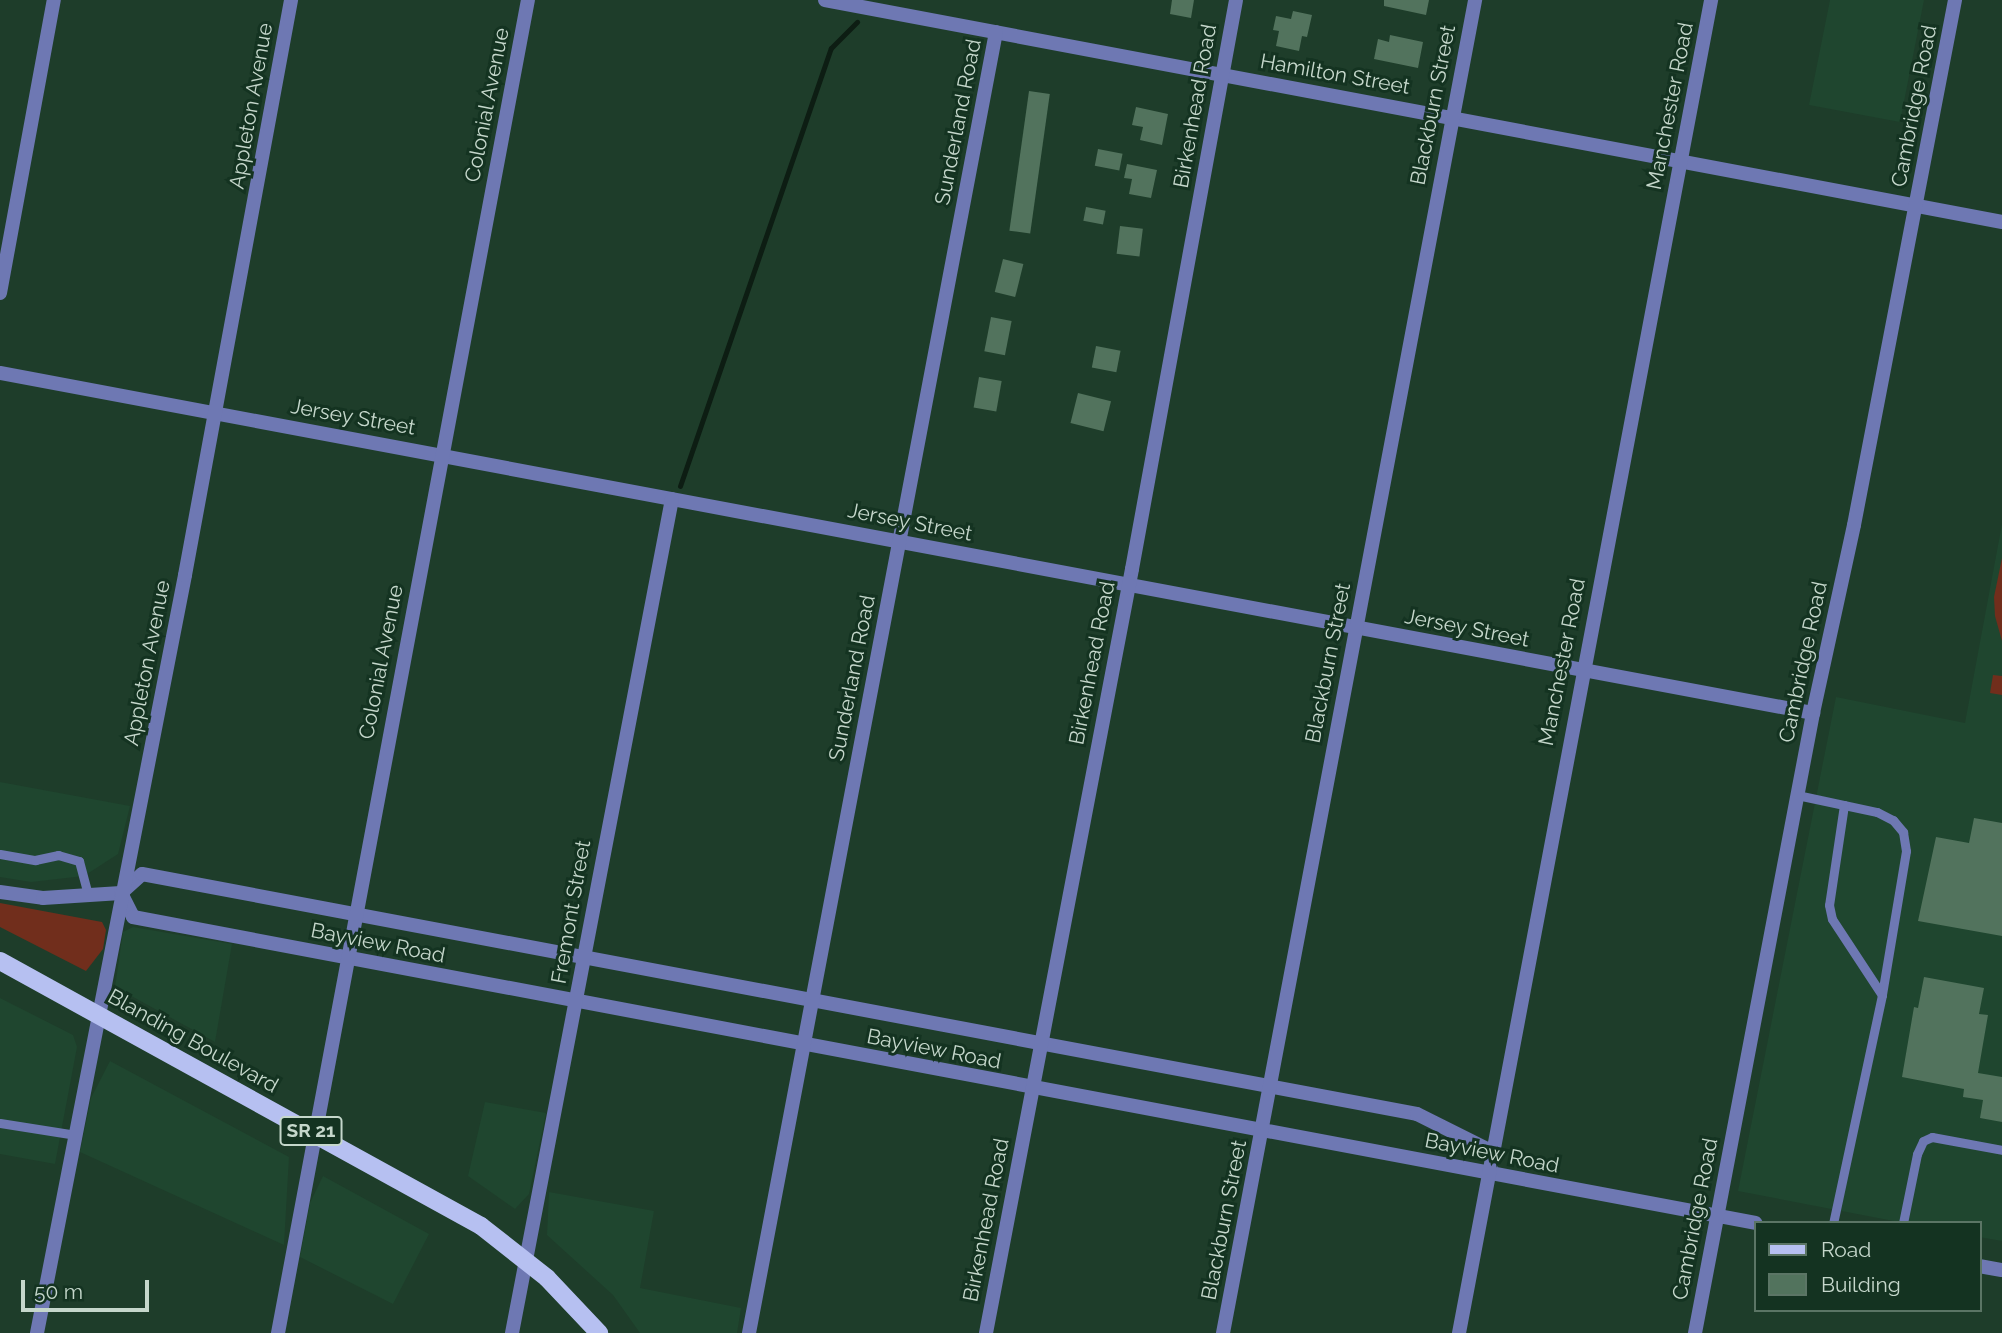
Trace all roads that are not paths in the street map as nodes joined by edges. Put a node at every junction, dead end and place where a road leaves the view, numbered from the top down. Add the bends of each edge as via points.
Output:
1 (54, 0) edge
2 (291, 0) edge
3 (527, 0) edge
4 (829, 0) edge
5 (1236, 0) edge
6 (1475, 0) edge
7 (1711, 0) edge
8 (1955, 0) edge
9 (996, 32) junction
10 (1222, 75) junction
11 (1452, 117) junction
12 (1681, 160) junction
13 (1917, 205) junction
14 (2002, 222) edge
15 (0, 293) edge
16 (0, 373) edge
17 (214, 413) junction
18 (443, 455) junction
19 (671, 499) junction
20 (900, 541) junction
21 (1127, 586) junction
22 (1356, 628) junction
23 (1582, 671) junction
24 (1813, 713) junction
25 (1797, 795) junction
26 (1844, 805) junction
27 (0, 854) edge
28 (0, 892) edge
29 (121, 894) junction
30 (88, 895) junction
31 (355, 913) junction
32 (346, 958) junction
33 (583, 958) junction
34 (0, 961) edge
35 (1882, 995) junction
36 (576, 1000) junction
37 (812, 1001) junction
38 (100, 1016) junction
39 (1041, 1044) junction
40 (803, 1045) junction
41 (1269, 1087) junction
42 (1032, 1089) junction
43 (0, 1123) edge
44 (1262, 1132) junction
45 (315, 1133) junction
46 (76, 1135) junction
47 (2002, 1150) edge
48 (1493, 1152) junction
49 (1489, 1174) junction
50 (1717, 1216) junction
51 (1833, 1221) edge
52 (1903, 1221) edge
53 (1754, 1223) edge
54 (526, 1260) junction
55 (1981, 1266) edge
56 (2002, 1270) edge
57 (37, 1333) edge
58 (278, 1333) edge
59 (512, 1333) edge
60 (599, 1333) edge
61 (749, 1333) edge
62 (986, 1333) edge
63 (1223, 1333) edge
64 (1458, 1333) edge
65 (1695, 1333) edge

1 - 15 street
2 - 17 street, Appleton Avenue
3 - 18 street, Colonial Avenue
4 - 9 street, Hamilton Street
5 - 10 street, Birkenhead Road
6 - 11 street, Blackburn Street
7 - 12 street, Manchester Road
8 - 13 street, Cambridge Road
9 - 10 street, Hamilton Street
9 - 20 street, Sunderland Road
10 - 11 street, Hamilton Street
10 - 21 street, Birkenhead Road
11 - 12 street, Hamilton Street
11 - 22 street, Blackburn Street
12 - 13 street, Hamilton Street
12 - 23 street, Manchester Road
13 - 14 street, Hamilton Street
13 - 24 street, Cambridge Road
16 - 17 street, Jersey Street
17 - 18 street, Jersey Street
17 - 29 street, Appleton Avenue
18 - 19 street, Jersey Street
18 - 31 street, Colonial Avenue
19 - 20 street, Jersey Street
19 - 33 street, Fremont Street
20 - 21 street, Jersey Street
20 - 37 street, Sunderland Road
21 - 22 street, Jersey Street
21 - 39 street, Birkenhead Road
22 - 23 street, Jersey Street
22 - 41 street, Blackburn Street
23 - 24 street, Jersey Street
23 - 48 street, Manchester Road
24 - 25 street, Cambridge Road
25 - 26 lane
25 - 50 street, Cambridge Road
26 - 35 lane via 1831,912
26 - 35 lane via 1877,812 1903,832 1906,851
27 - 30 lane via 36,860 58,855 79,861
28 - 30 street via 43,898
29 - 30 street
29 - 31 street, Bayview Road via 142,874
29 - 32 street, Bayview Road via 134,917
29 - 38 street, Appleton Avenue
31 - 32 street, Colonial Avenue
31 - 33 street, Bayview Road
32 - 36 street, Bayview Road
32 - 45 street, Colonial Avenue
33 - 36 street, Fremont Street
33 - 37 street, Bayview Road
34 - 38 main road, Blanding Boulevard / SR 21
35 - 51 lane
36 - 40 street, Bayview Road
36 - 54 street, Fremont Street
37 - 39 street, Bayview Road
37 - 40 street, Sunderland Road
38 - 45 main road, Blanding Boulevard / SR 21
38 - 46 street, Appleton Avenue
39 - 41 street, Bayview Road
39 - 42 street, Birkenhead Road
40 - 42 street, Bayview Road
40 - 61 street, Sunderland Road
41 - 44 street, Blackburn Street
41 - 48 street, Bayview Road via 1417,1114
42 - 44 street, Bayview Road
42 - 62 street, Birkenhead Road
43 - 46 lane
44 - 49 street, Bayview Road
44 - 63 street, Blackburn Street
45 - 54 main road, Blanding Boulevard / SR 21 via 481,1226
45 - 58 street, Colonial Avenue
46 - 57 street, Appleton Avenue
47 - 52 lane via 1932,1137 1923,1141
48 - 49 street, Manchester Road
49 - 50 street, Bayview Road
49 - 64 street, Manchester Road
50 - 53 street, Bayview Road
50 - 65 street, Cambridge Road
54 - 59 street, Fremont Street
54 - 60 main road, Blanding Boulevard / SR 21
55 - 56 street

